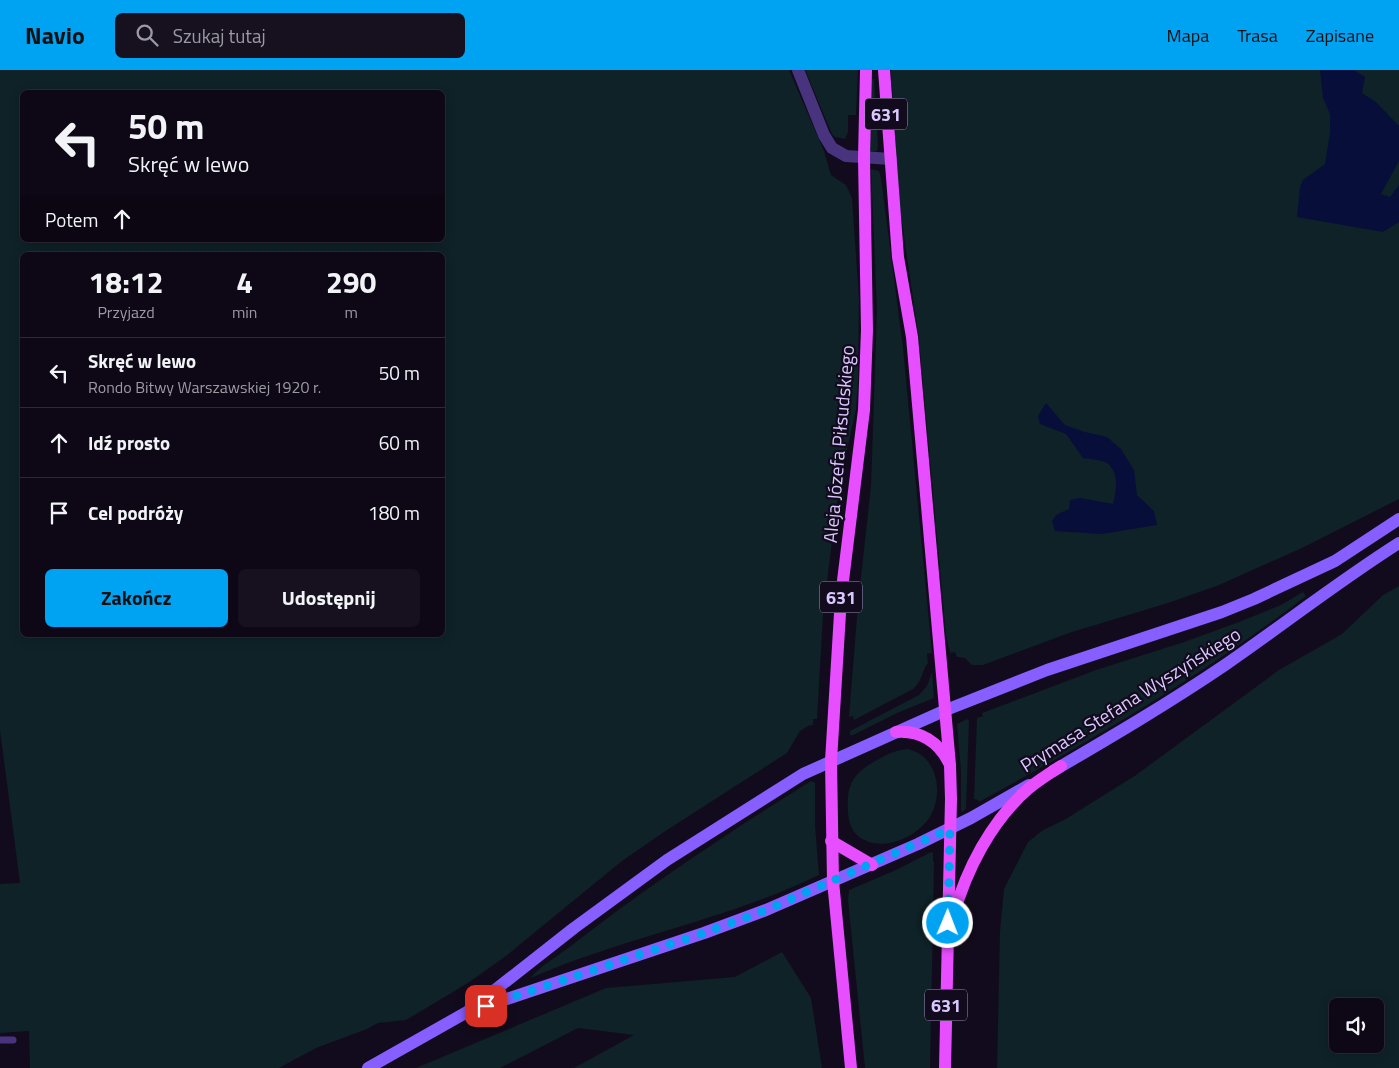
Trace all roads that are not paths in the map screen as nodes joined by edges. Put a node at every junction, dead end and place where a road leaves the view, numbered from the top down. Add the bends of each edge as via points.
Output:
1 (798, 70) edge
2 (866, 70) edge
3 (884, 70) edge
4 (864, 158) junction
5 (891, 159) junction
6 (1399, 519) edge
7 (1399, 543) edge
8 (946, 710) junction
9 (896, 732) junction
10 (831, 761) junction
11 (950, 765) junction
12 (1061, 766) junction
13 (950, 829) junction
14 (831, 841) junction
15 (872, 865) junction
16 (833, 881) junction
17 (948, 942) junction
18 (468, 1012) junction
19 (0, 1040) edge
20 (13, 1040) dead end
21 (368, 1068) edge
22 (851, 1068) edge
23 (945, 1068) edge

1 - 4 street via 832,148 846,156
2 - 4 main road, Aleja Józefa Piłsudskiego / 631
3 - 5 main road, 631
4 - 5 street
4 - 10 main road, Aleja Józefa Piłsudskiego / 631 via 867,330 864,410 841,597
5 - 8 main road, 631 via 898,256 912,337
6 - 8 main road, Prymasa Stefana Wyszyńskiego via 1335,561 1254,600 1047,670
7 - 12 main road, Prymasa Stefana Wyszyńskiego via 1215,672
8 - 9 main road, Prymasa Stefana Wyszyńskiego
8 - 11 main road, 631
9 - 10 main road
9 - 11 main road via 916,733 931,740
10 - 14 main road, 631
10 - 18 main road via 803,774 667,860
11 - 13 main road, 631
12 - 13 main road, Prymasa Stefana Wyszyńskiego
12 - 17 main road via 1020,797 983,845 961,892
13 - 15 main road
13 - 17 main road, 631
14 - 15 main road
14 - 16 main road, 631
15 - 16 main road
16 - 18 main road via 704,933
16 - 22 main road, 631
17 - 23 main road, 631
18 - 21 main road
19 - 20 lane

